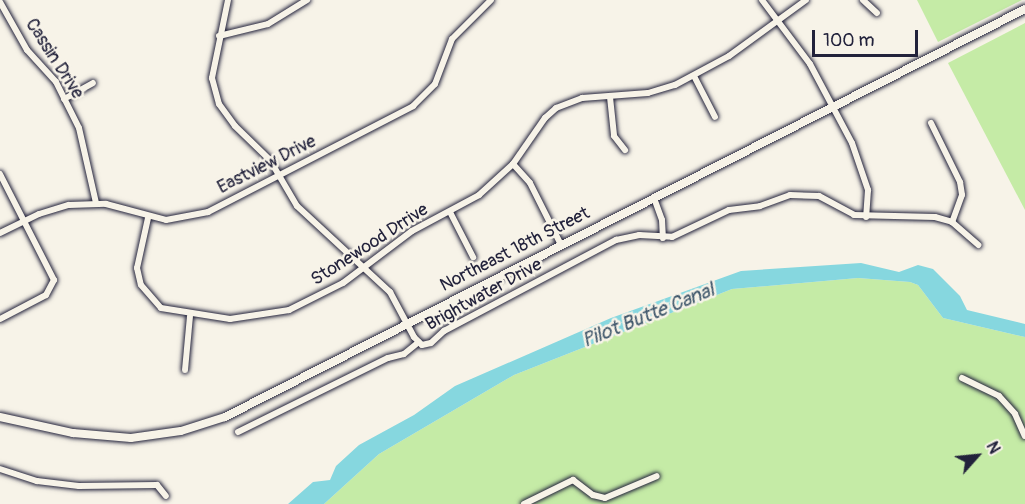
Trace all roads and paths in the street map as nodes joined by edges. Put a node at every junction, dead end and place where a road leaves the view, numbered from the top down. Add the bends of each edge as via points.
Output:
1 (228, 0) edge
2 (307, 0) edge
3 (491, 0) edge
4 (762, 0) edge
5 (806, 0) edge
6 (863, 0) edge
7 (0, 2) edge
8 (1025, 9) edge
9 (878, 13) dead end
10 (776, 22) junction
11 (219, 36) junction
12 (694, 76) junction
13 (93, 83) dead end
14 (610, 97) junction
15 (64, 99) junction
16 (833, 106) junction
17 (715, 117) dead end
18 (931, 123) dead end
19 (626, 150) dead end
20 (513, 164) junction
21 (0, 174) edge
22 (278, 177) junction
23 (654, 198) junction
24 (96, 203) junction
25 (450, 212) junction
26 (866, 217) junction
27 (148, 218) junction
28 (24, 221) junction
29 (952, 222) junction
30 (0, 233) edge
31 (663, 238) junction
32 (561, 245) junction
33 (978, 246) dead end
34 (473, 257) dead end
35 (365, 268) junction
36 (190, 316) junction
37 (0, 319) edge
38 (408, 324) junction
39 (419, 342) junction
40 (185, 370) dead end
41 (962, 378) dead end
42 (0, 417) edge
43 (238, 432) dead end
44 (1025, 436) edge
45 (0, 469) edge
46 (657, 476) dead end
47 (166, 496) dead end
48 (524, 504) edge

1 - 11 street, Brightwater Drive
2 - 11 street via 268,24
3 - 22 street, Eastview Drive via 452,39 435,84 413,106
4 - 10 street
5 - 10 street, Stonewood Drrive
6 - 9 street
7 - 15 street, Cassin Drive via 27,50 56,82
8 - 16 main road, Northeast 18th Street
10 - 12 street, Stonewood Drrive
10 - 16 street via 810,64
11 - 22 street, Brightwater Drive via 212,78 219,104 235,126 261,148
12 - 14 street, Stonewood Drrive via 662,90
12 - 17 street
13 - 15 street
14 - 19 street via 614,136
14 - 20 street, Stonewood Drrive via 582,98 556,108
15 - 24 street, Cassin Drive via 85,143
16 - 23 main road, Northeast 18th Street
16 - 26 street via 864,169 868,190
18 - 29 street via 960,182 962,195
20 - 25 street, Stonewood Drrive via 479,195
20 - 32 street via 530,183
21 - 28 street
22 - 27 street, Eastview Drive via 189,218
22 - 35 street, Brightwater Drive via 297,206
23 - 31 street
23 - 32 main road, Northeast 18th Street
24 - 27 street, Eastview Drive
24 - 28 street, Eastview Drive via 52,209
25 - 34 street
25 - 35 street, Stonewood Drrive via 412,231
26 - 29 street, Brightwater Drive via 935,217
26 - 31 street, Brightwater Drive via 844,211 819,196 799,194 760,207 729,210
27 - 36 street, Stonewood Drrive via 138,253 141,285 161,308
28 - 30 street, Eastview Drive
28 - 37 street via 54,280 52,289
29 - 33 street
31 - 39 street, Brightwater Drive via 639,235 616,240 444,331 431,343
32 - 38 main road, Northeast 18th Street
35 - 36 street, Stonewood Drrive via 310,301 270,316
35 - 38 street, Brightwater Drive via 390,292
36 - 40 street
38 - 39 street, Brightwater Drive
38 - 42 main road, Northeast 18th Street via 236,412 181,431 108,438
39 - 43 street, Brightwater Drive via 404,354 388,358
41 - 44 street via 999,396 1015,414
45 - 47 street via 37,481 79,486 157,485
46 - 48 street via 605,498 593,495 573,480

